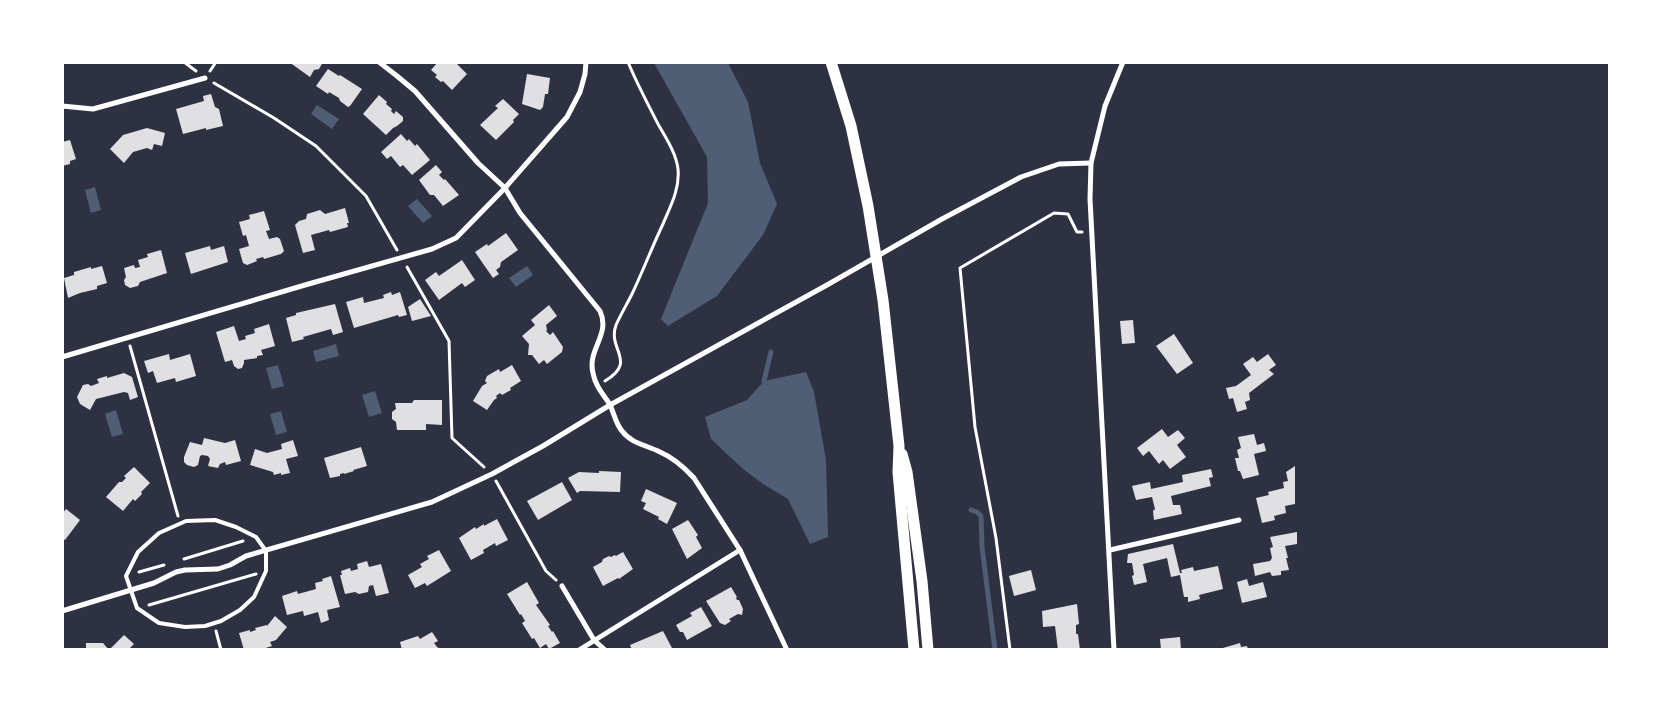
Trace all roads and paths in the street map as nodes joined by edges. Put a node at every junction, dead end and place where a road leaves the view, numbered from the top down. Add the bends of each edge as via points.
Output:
1 (184, 62) edge
2 (379, 62) edge
3 (586, 62) edge
4 (628, 62) edge
5 (831, 62) edge
6 (1123, 62) edge
7 (205, 78) junction
8 (62, 106) edge
9 (1091, 163) junction
10 (505, 188) junction
11 (1092, 232) junction
12 (401, 257) junction
13 (133, 336) junction
14 (62, 357) edge
15 (597, 386) junction
16 (610, 405) junction
17 (899, 446) junction
18 (492, 474) junction
19 (1239, 520) dead end
20 (180, 524) junction
21 (256, 538) junction
22 (740, 550) junction
23 (1110, 550) junction
24 (266, 551) junction
25 (182, 560) dead end
26 (172, 562) dead end
27 (266, 571) junction
28 (126, 576) junction
29 (562, 586) joint
30 (130, 590) junction
31 (137, 608) junction
32 (62, 611) edge
33 (214, 623) junction
34 (594, 640) junction
35 (221, 650) edge
36 (579, 650) edge
37 (605, 650) edge
38 (787, 650) edge
39 (914, 650) edge
40 (928, 650) edge
41 (1010, 650) edge
42 (1114, 650) edge

1 - 7 path
2 - 10 street via 415,91
3 - 10 street via 580,92 567,117
4 - 15 path via 671,148 678,181 616,324 615,339 621,365 608,380
5 - 17 main road via 851,126 868,206 883,300
6 - 9 street via 1105,106
7 - 8 street via 93,110
7 - 12 path via 316,146 366,196
9 - 11 street
9 - 16 street via 1059,164 1021,177
10 - 12 street via 456,238 432,249
10 - 15 street via 520,213 600,311 604,329 597,344 592,372
11 - 23 street
11 - 41 path via 1077,232 1068,214 1054,213 960,268 975,427 996,538
12 - 13 street
12 - 18 path via 450,341 452,438
13 - 14 street
13 - 20 path via 130,346
15 - 16 street
16 - 18 street
16 - 22 street via 622,431 686,469
17 - 39 main road via 898,472
17 - 40 main road via 908,472
18 - 24 street via 432,502
18 - 29 path via 546,572
19 - 23 street
20 - 21 lane via 215,520
20 - 28 lane via 159,533 138,552
21 - 24 lane
21 - 25 path
22 - 34 street
22 - 38 street
23 - 42 street
24 - 27 lane
24 - 30 street via 218,569 176,572
26 - 28 path
27 - 31 path
27 - 33 lane via 254,597 240,610
28 - 30 lane
29 - 34 street
30 - 31 lane
30 - 32 street
31 - 33 lane via 159,623 185,627
33 - 35 path
34 - 36 street
34 - 37 street

